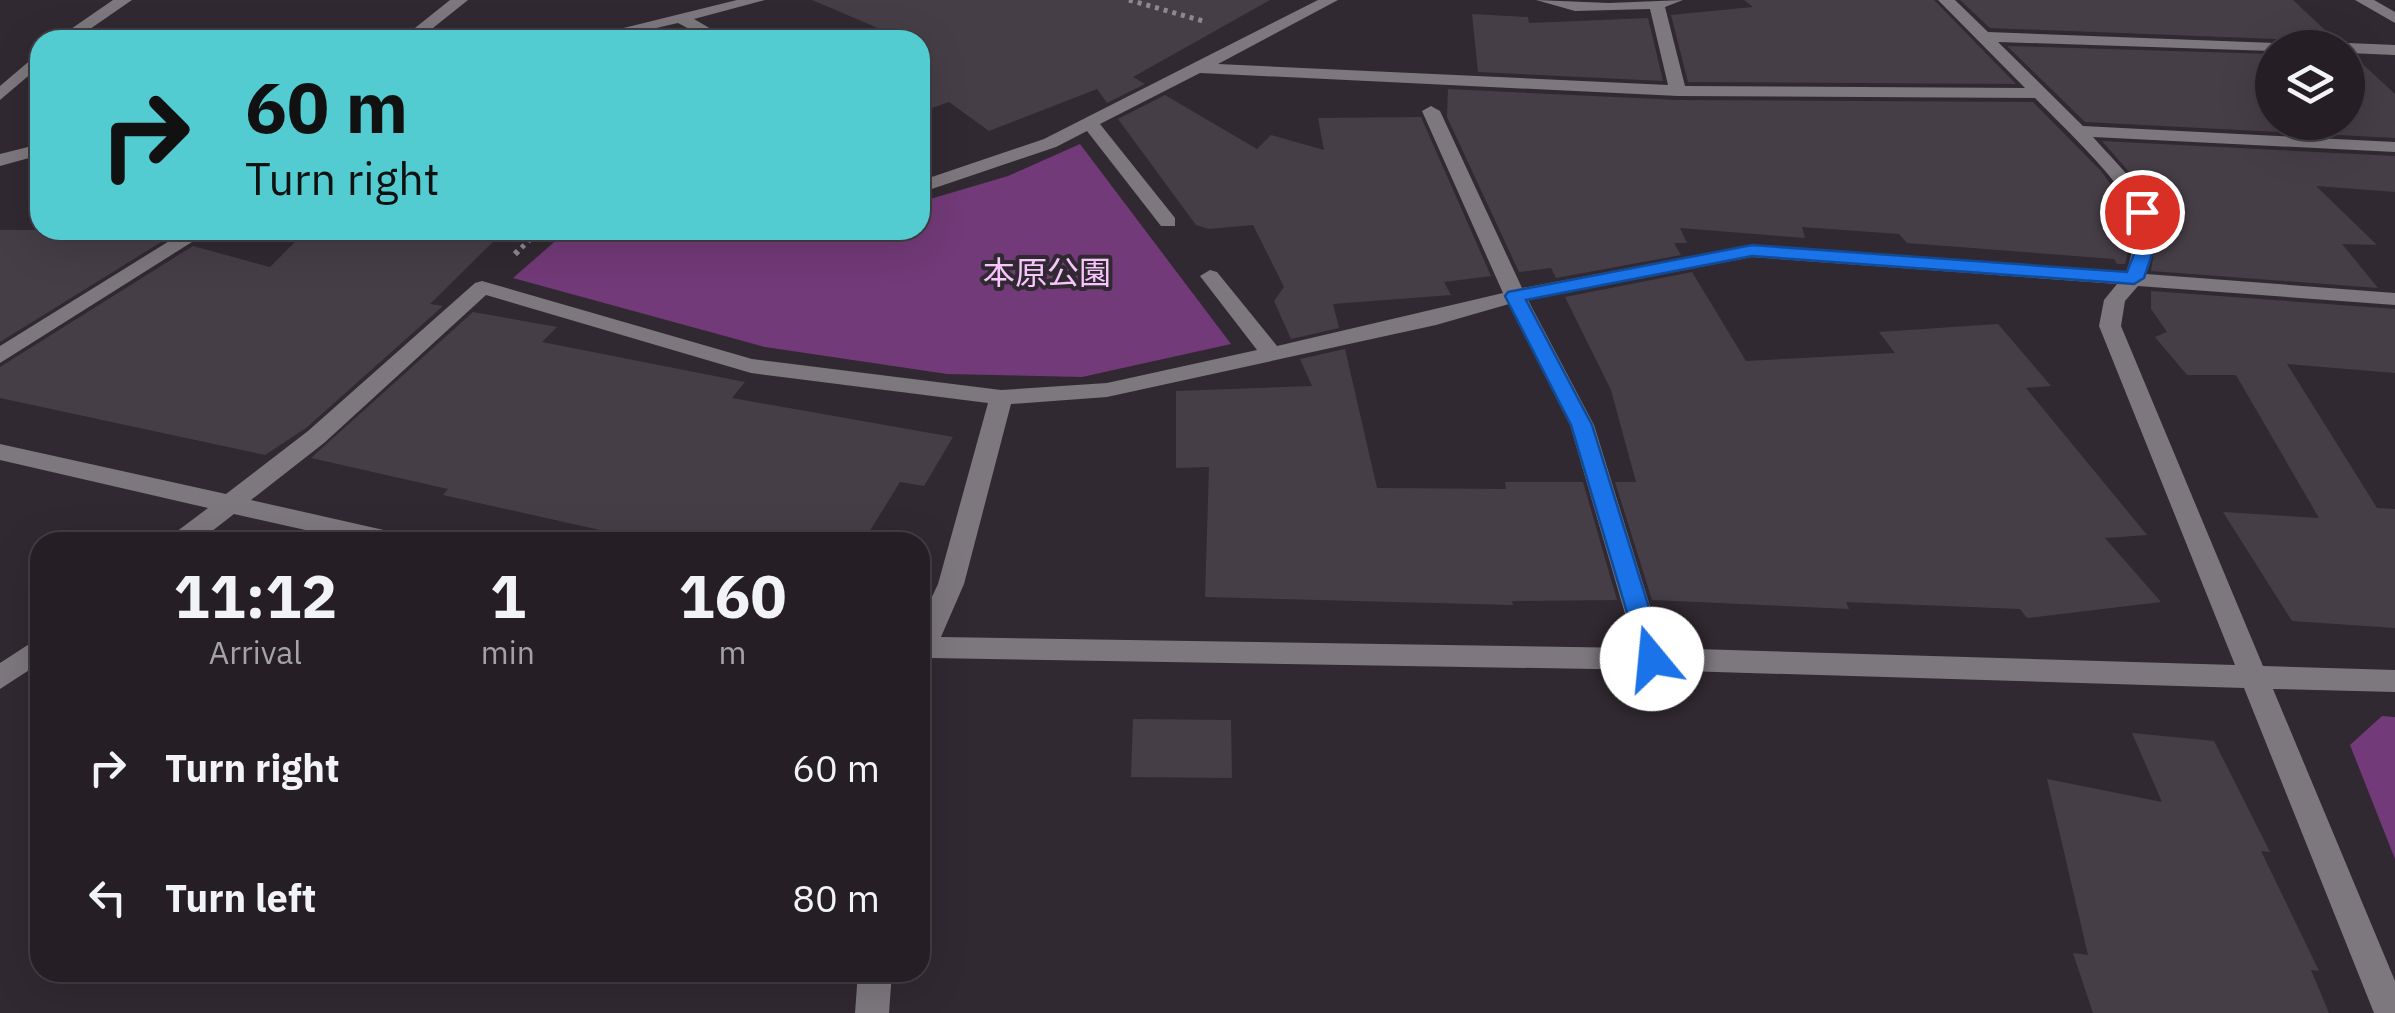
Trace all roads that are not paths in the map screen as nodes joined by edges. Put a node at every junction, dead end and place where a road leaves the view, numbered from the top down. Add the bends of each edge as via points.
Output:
1 (124, 0) edge
2 (460, 0) edge
3 (757, 0) edge
4 (1330, 0) edge
5 (1544, 0) edge
6 (1946, 0) edge
7 (2363, 0) edge
8 (1666, 2) edge
9 (680, 18) junction
10 (2395, 18) edge
11 (78, 30) edge
12 (421, 30) edge
13 (627, 30) edge
14 (703, 30) edge
15 (1983, 37) junction
16 (2255, 46) edge
17 (2365, 49) edge
18 (2395, 50) edge
19 (30, 67) edge
20 (1201, 68) junction
21 (1678, 91) junction
22 (2040, 93) junction
23 (0, 95) edge
24 (1430, 111) dead end
25 (1091, 124) junction
26 (2078, 131) junction
27 (2395, 147) edge
28 (30, 152) edge
29 (0, 160) edge
30 (930, 184) edge
31 (1168, 222) dead end
32 (184, 240) edge
33 (1210, 276) dead end
34 (2134, 278) junction
35 (1514, 296) junction
36 (2395, 300) edge
37 (1272, 354) junction
38 (0, 356) edge
39 (1001, 396) junction
40 (0, 452) edge
41 (231, 505) junction
42 (195, 532) edge
43 (352, 532) edge
44 (930, 630) edge
45 (930, 649) edge
46 (30, 656) edge
47 (1652, 659) junction
48 (2253, 675) junction
49 (0, 678) edge
50 (2395, 681) edge
51 (874, 982) edge
52 (872, 1013) edge
53 (2392, 1013) edge

1 - 11 street
2 - 12 street
3 - 9 street
4 - 20 street
5 - 8 street via 1573,6
6 - 15 street
7 - 10 street
8 - 21 street
9 - 13 street
9 - 14 street
15 - 16 street
15 - 22 street
17 - 18 street
19 - 23 street
20 - 21 street
20 - 25 street
21 - 22 street
22 - 26 street
24 - 35 street
25 - 30 street
25 - 31 street
26 - 27 street
26 - 34 street via 2142,212 2143,254
28 - 29 street
32 - 38 street
33 - 37 street
34 - 35 street via 1752,251
34 - 36 street
34 - 48 street via 2115,300 2110,326
35 - 37 street
35 - 47 street via 1582,425
37 - 39 street via 1108,390
39 - 41 street via 751,366 482,287
39 - 44 street via 951,584
40 - 41 street
41 - 42 street
41 - 43 street
45 - 47 street
46 - 49 street
47 - 48 street
48 - 50 street
48 - 53 street
51 - 52 street

